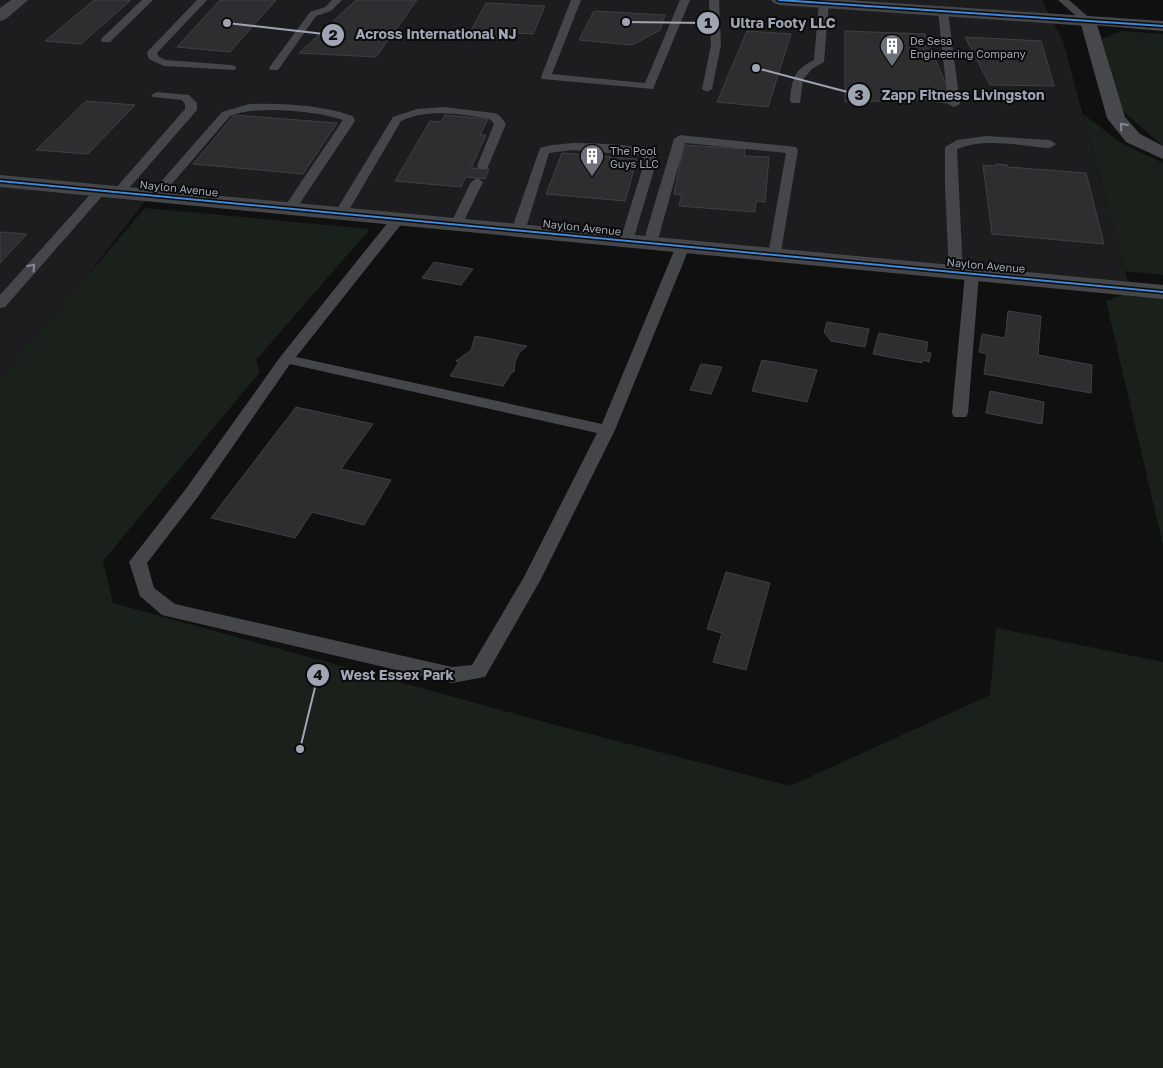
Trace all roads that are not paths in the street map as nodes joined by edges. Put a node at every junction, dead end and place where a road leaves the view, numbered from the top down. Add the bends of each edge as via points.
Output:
1 (20, 0) edge
2 (148, 0) edge
3 (202, 0) edge
4 (337, 0) edge
5 (576, 0) edge
6 (685, 0) edge
7 (714, 0) edge
8 (779, 0) edge
9 (1063, 0) edge
10 (824, 3) junction
11 (944, 11) junction
12 (0, 16) edge
13 (1088, 21) junction
14 (1163, 26) edge
15 (106, 40) dead end
16 (231, 68) dead end
17 (274, 68) dead end
18 (707, 89) dead end
19 (157, 95) dead end
20 (796, 101) dead end
21 (954, 104) dead end
22 (1050, 144) dead end
23 (1163, 153) edge
24 (483, 166) dead end
25 (0, 181) edge
26 (477, 182) dead end
27 (110, 191) junction
28 (155, 196) junction
29 (289, 209) junction
30 (340, 214) junction
31 (398, 219) junction
32 (456, 225) junction
33 (518, 230) junction
34 (627, 241) junction
35 (650, 243) junction
36 (683, 246) junction
37 (775, 255) junction
38 (964, 273) junction
39 (1163, 292) edge
40 (0, 304) edge
41 (286, 359) junction
42 (960, 413) dead end
43 (607, 430) junction

1 - 12 street
2 - 15 lane
3 - 16 lane via 152,53 154,59 164,63
4 - 17 lane via 313,14
5 - 6 lane via 546,77 649,87
7 - 18 lane via 716,45
8 - 10 street
9 - 13 lane
10 - 11 street
10 - 20 lane via 819,62 808,67 798,79
11 - 13 street
11 - 21 lane
13 - 14 street
23 -> 13 main road via 1133,138 1116,118
19 - 27 lane via 186,97 191,110
22 - 38 lane via 975,140 951,147 951,186
24 - 30 lane via 500,124 494,116 426,110 402,115
25 - 27 street, Naylon Avenue
26 - 32 lane
27 - 28 street, Naylon Avenue
40 -> 27 lane
28 - 29 street, Naylon Avenue
28 - 29 lane via 232,111 257,107 346,116 350,121
29 - 30 street, Naylon Avenue
30 - 31 street, Naylon Avenue
31 - 32 street, Naylon Avenue
31 - 41 lane
32 - 33 street, Naylon Avenue
33 - 34 street, Naylon Avenue
33 - 34 lane via 544,151 548,148 644,152 651,160
34 - 35 street, Naylon Avenue
35 - 36 street, Naylon Avenue
35 - 37 lane via 680,139 792,150
36 - 37 street, Naylon Avenue
36 - 43 lane
37 - 38 street, Naylon Avenue
38 - 39 street, Naylon Avenue
38 - 42 lane
41 - 43 lane
41 - 43 lane via 192,494 138,562 146,592 169,610 452,675 478,672 532,579

